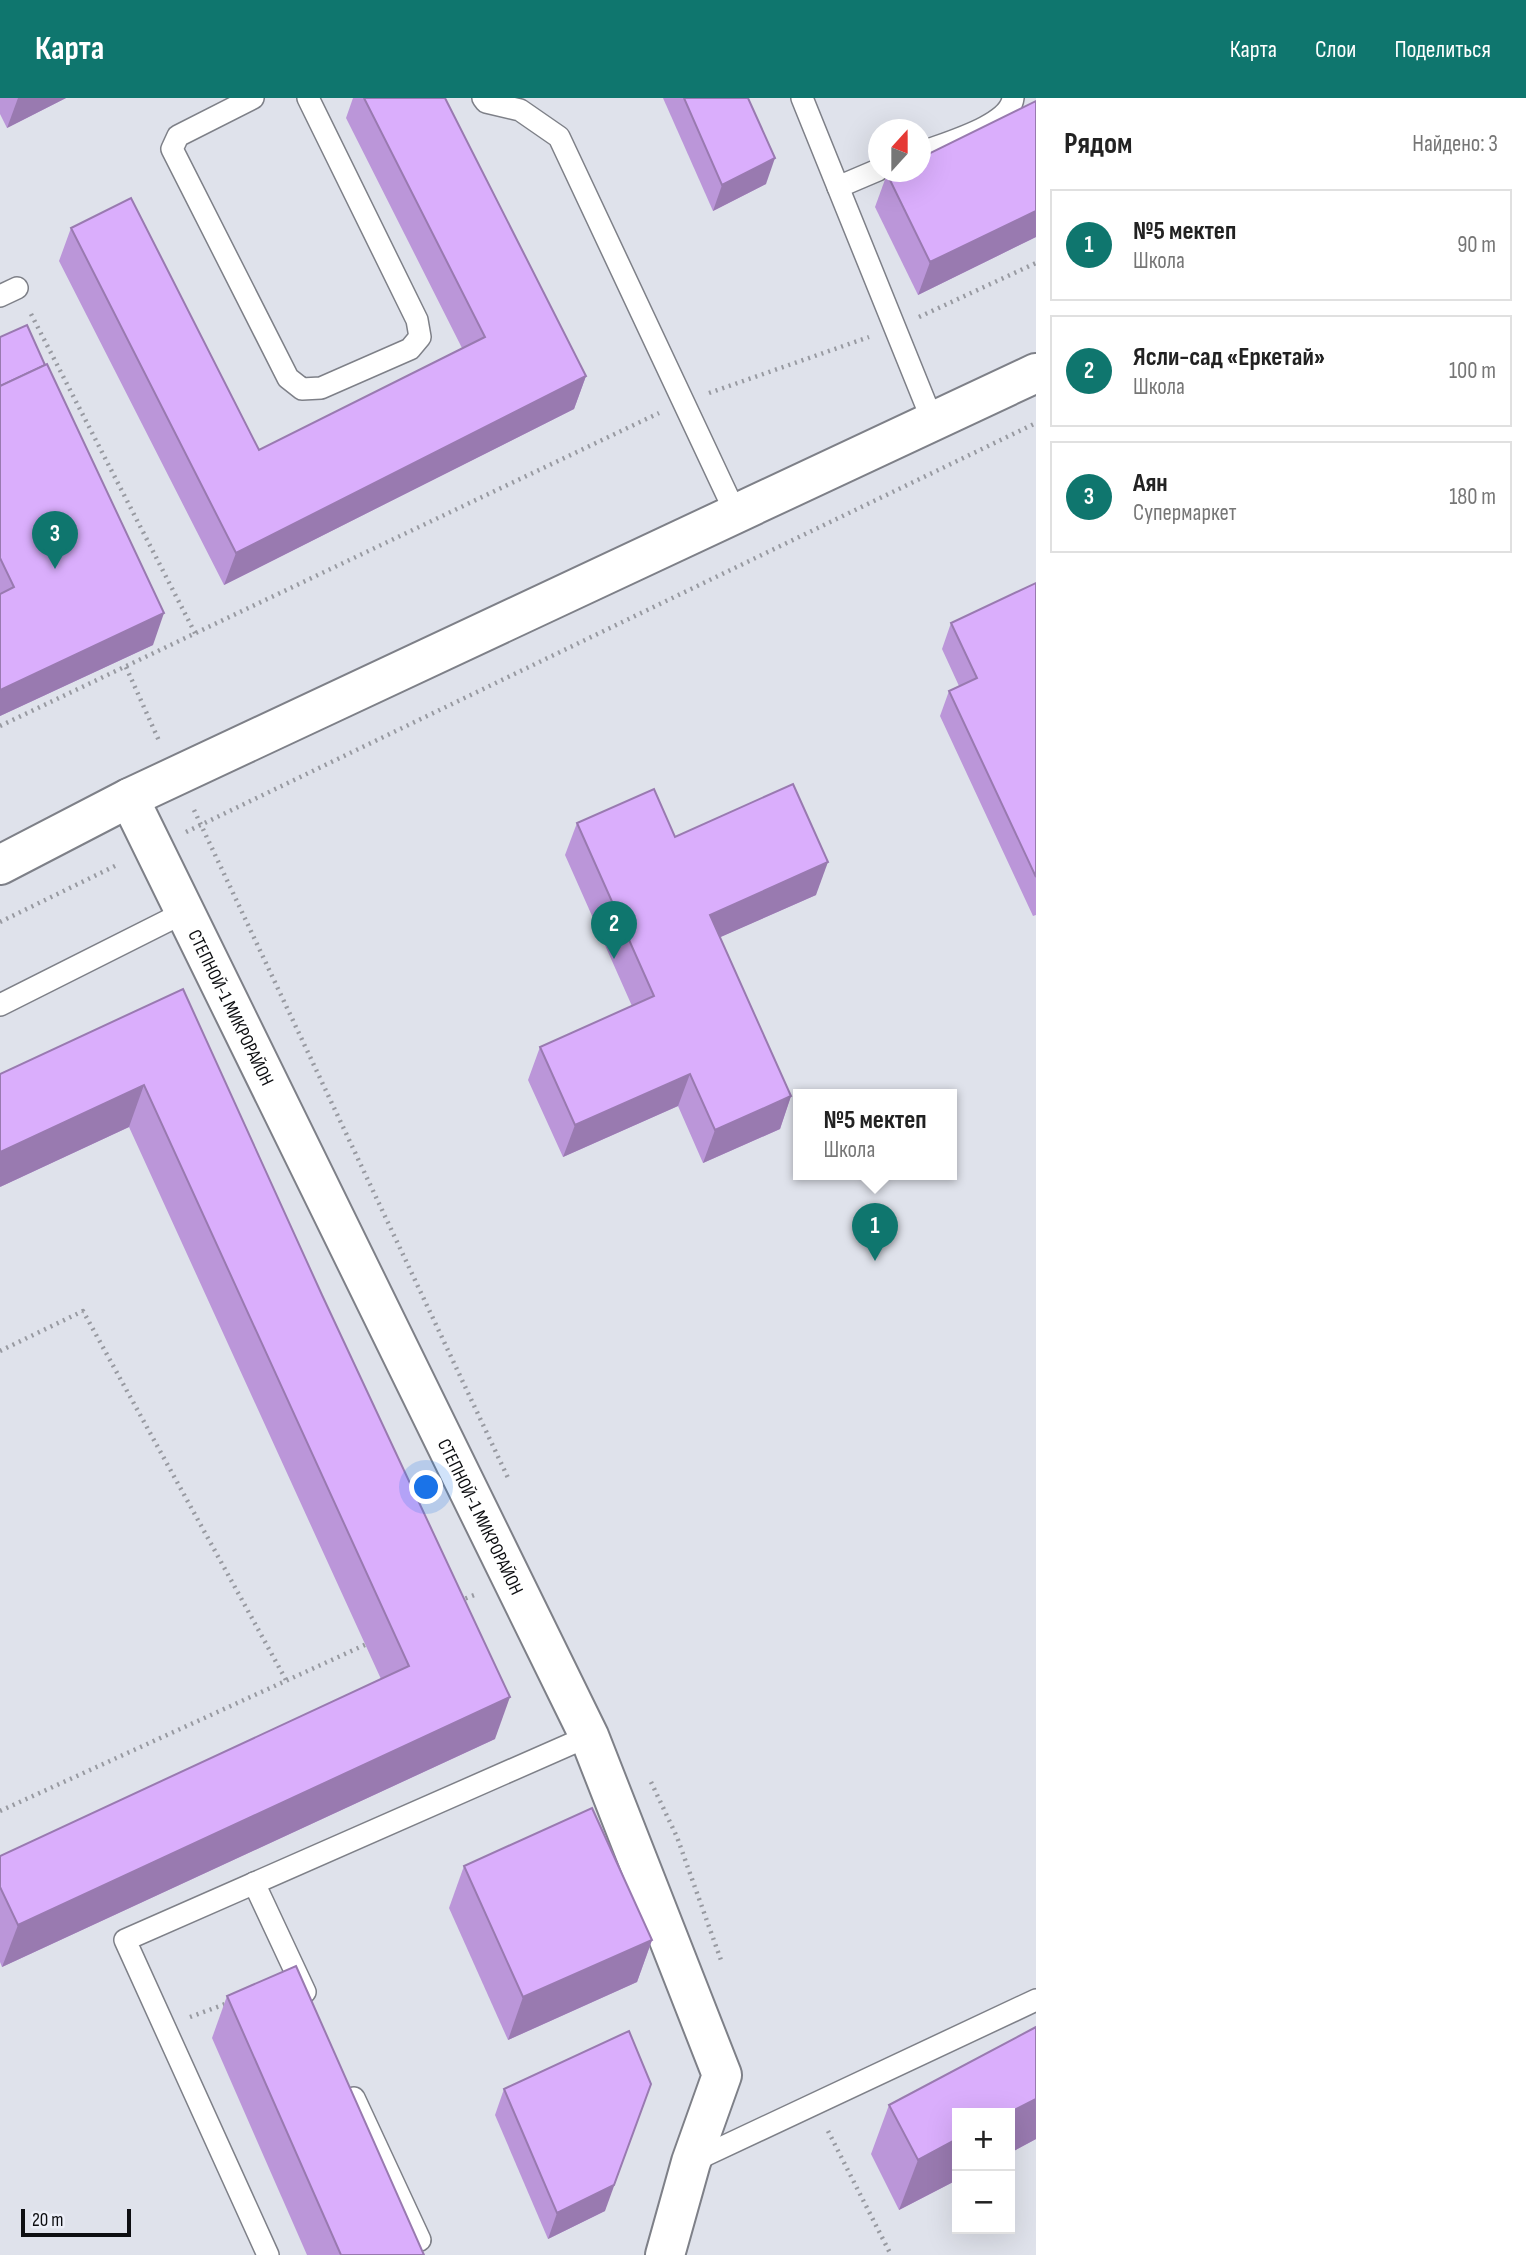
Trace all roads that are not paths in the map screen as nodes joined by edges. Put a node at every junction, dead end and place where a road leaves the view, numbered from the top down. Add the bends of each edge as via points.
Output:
1 (253, 98) edge
2 (308, 98) edge
3 (483, 98) edge
4 (802, 98) edge
5 (1013, 98) edge
6 (931, 149) edge
7 (868, 174) edge
8 (838, 187) junction
9 (1036, 373) edge
10 (933, 422) junction
11 (736, 514) junction
12 (129, 798) junction
13 (0, 865) edge
14 (185, 912) junction
15 (0, 1005) edge
16 (589, 1735) junction
17 (254, 1883) junction
18 (1036, 2000) edge
19 (313, 2010) edge
20 (346, 2082) edge
21 (691, 2162) junction
22 (420, 2240) edge
23 (268, 2255) edge
24 (665, 2255) edge

1 - 2 lane via 178,136 172,149 288,378 302,389 321,387 410,349 420,337 417,320
3 - 11 lane via 520,110 559,137
4 - 8 lane
5 - 6 lane via 1012,107 996,123
7 - 8 lane
8 - 10 lane
9 - 10 street
10 - 11 street
11 - 12 street
12 - 13 street
12 - 14 street, СТЕПНОЙ-1 МИКРОРАЙОН
14 - 15 lane
14 - 16 street, СТЕПНОЙ-1 МИКРОРАЙОН
16 - 17 lane
16 - 21 street, СТЕПНОЙ-1 МИКРОРАЙОН via 722,2075
17 - 19 lane
17 - 23 lane via 125,1940
18 - 21 lane
20 - 22 lane
21 - 24 street, СТЕПНОЙ-1 МИКРОРАЙОН

